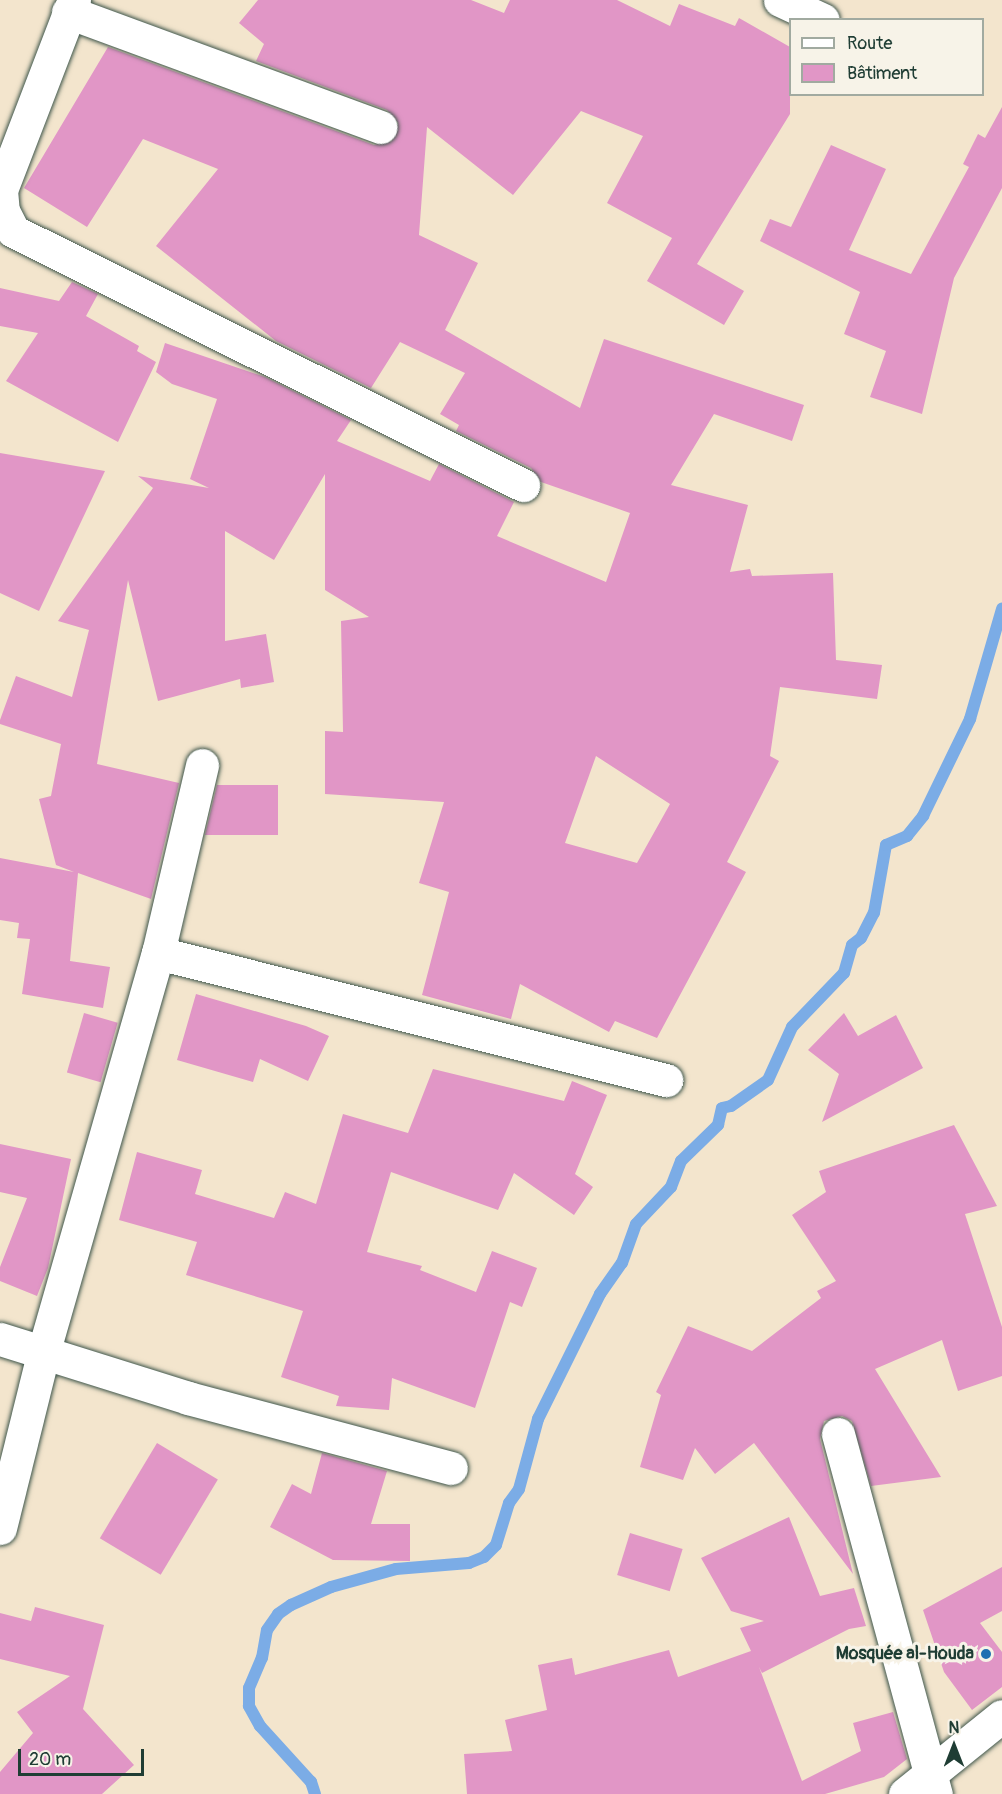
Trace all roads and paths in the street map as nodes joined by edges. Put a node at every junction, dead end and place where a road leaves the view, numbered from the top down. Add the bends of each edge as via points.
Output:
1 (780, 0) edge
2 (71, 6) edge
3 (820, 18) edge
4 (380, 127) dead end
5 (523, 485) dead end
6 (202, 765) dead end
7 (158, 953) junction
8 (666, 1080) dead end
9 (0, 1339) edge
10 (44, 1350) junction
11 (838, 1434) dead end
12 (451, 1468) dead end
13 (0, 1528) edge
14 (1002, 1716) edge
15 (924, 1788) edge

1 - 3 street
2 - 4 street
2 - 5 street via 1,190 3,211 13,231
6 - 7 street
7 - 8 street
7 - 10 street
9 - 10 street
10 - 12 street via 188,1398
10 - 13 street
11 - 15 street
14 - 15 street

